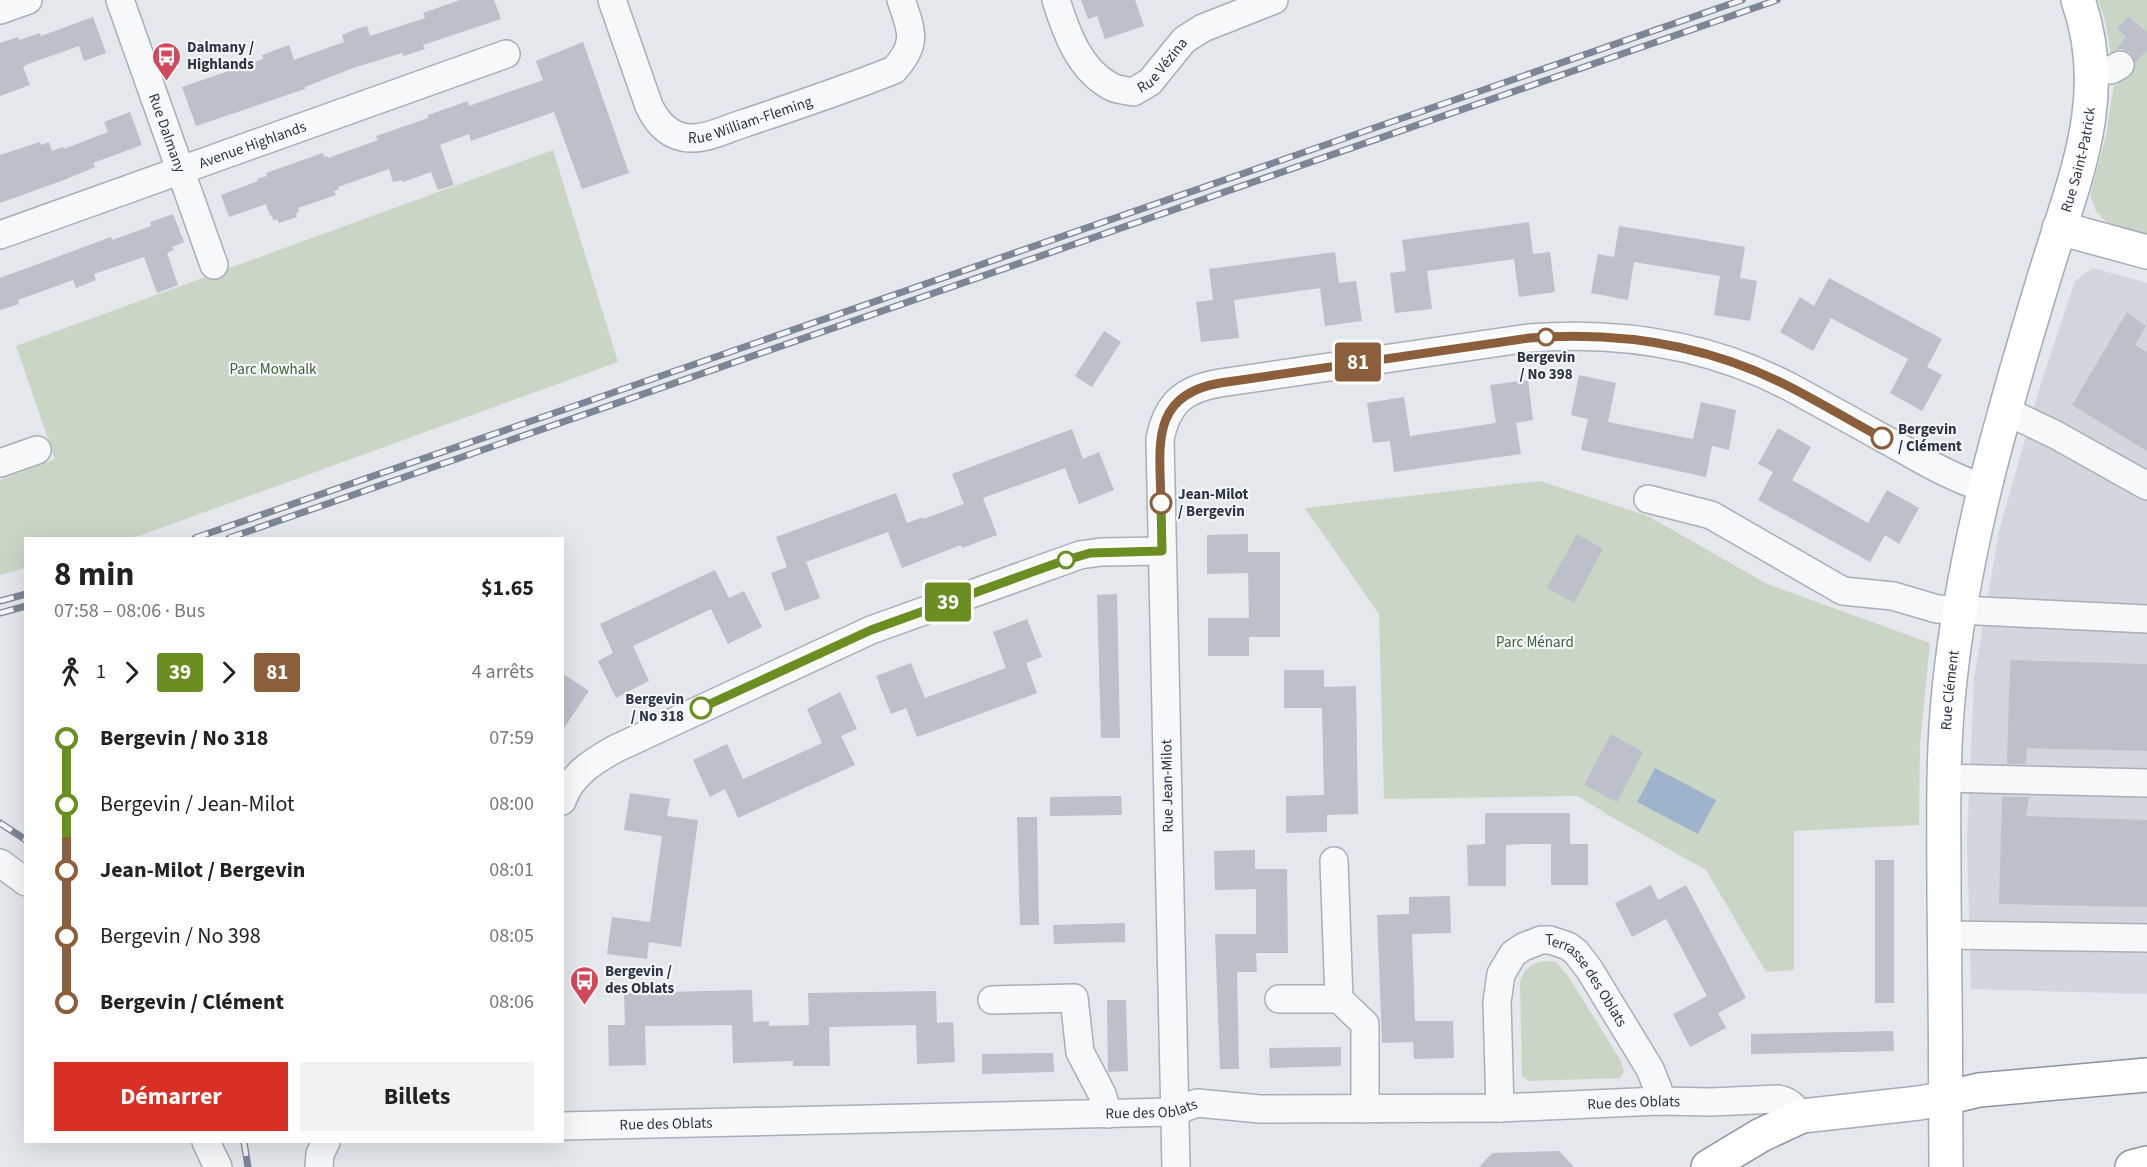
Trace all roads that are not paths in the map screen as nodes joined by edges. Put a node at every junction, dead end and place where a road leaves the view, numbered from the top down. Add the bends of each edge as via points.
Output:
1 (28, 0) edge
2 (120, 0) edge
3 (612, 0) edge
4 (901, 0) edge
5 (1056, 0) edge
6 (1274, 0) edge
7 (2078, 0) edge
8 (0, 10) edge
9 (506, 54) dead end
10 (180, 169) junction
11 (2059, 228) junction
12 (0, 235) edge
13 (2147, 252) edge
14 (214, 265) dead end
15 (2006, 411) junction
16 (37, 450) dead end
17 (0, 463) edge
18 (2147, 486) edge
19 (1984, 489) junction
20 (1648, 499) dead end
21 (1162, 551) junction
22 (1959, 610) junction
23 (2147, 619) edge
24 (1944, 778) junction
25 (2147, 783) edge
26 (564, 797) edge
27 (1334, 861) dead end
28 (0, 863) edge
29 (24, 881) edge
30 (1944, 935) junction
31 (2147, 938) edge
32 (1279, 999) dead end
33 (1339, 999) junction
34 (992, 1000) dead end
35 (2147, 1075) edge
36 (1946, 1098) junction
37 (1659, 1101) junction
38 (1500, 1108) junction
39 (1365, 1109) junction
40 (1173, 1112) junction
41 (1108, 1114) junction
42 (1802, 1116) junction
43 (564, 1126) edge
44 (206, 1143) edge
45 (326, 1143) edge
46 (2147, 1163) edge
47 (218, 1167) edge
48 (319, 1167) edge
49 (1176, 1167) edge
50 (1708, 1167) edge
51 (1946, 1167) edge
52 (2132, 1167) edge

1 - 8 street
2 - 10 street, Rue Dalmany
3 - 4 street, Rue William-Fleming via 655,119 676,136 690,138 703,137 894,70 906,57 910,42 910,26
5 - 6 street, Rue Vézina via 1063,23 1092,74 1112,88 1132,92 1150,82 1184,40 1203,28
7 - 11 main road, Rue Saint-Patrick via 2088,36 2106,67 2091,102 2085,140
9 - 10 street, Avenue Highlands
10 - 12 street, Avenue Highlands
10 - 14 street, Rue Dalmany
11 - 13 main road, Rue Saint-Patrick
11 - 15 main road, Rue Clément
15 - 18 street
15 - 19 main road, Rue Clément
16 - 17 street
19 - 21 street, Rue Jean-Milot via 1954,478 1790,387 1724,359 1645,340 1565,335 1191,390 1171,408 1160,439
19 - 22 main road, Rue Clément
20 - 22 street via 1711,515 1842,591 1893,596 1937,609
21 - 26 street via 1080,555 871,630 615,749 582,770
21 - 40 street, Rue Jean-Milot
22 - 23 street
22 - 24 main road, Rue Clément
24 - 25 street
24 - 30 main road, Rue Clément
27 - 33 street
28 - 29 street
30 - 31 street
30 - 36 main road, Rue Clément
32 - 33 street
33 - 39 street via 1365,1024
34 - 41 street via 1074,998 1080,1052
35 - 36 main road via 1979,1090
36 - 42 main road
36 - 51 main road, Rue Clément
37 - 38 street, Rue des Oblats
37 - 38 street, Terrasse des Oblats via 1650,1069 1589,969 1568,946 1541,940 1513,954 1501,974 1497,1002
37 - 42 street, Rue des Oblats via 1778,1099 1791,1104
38 - 39 street, Rue des Oblats
39 - 40 street, Rue des Oblats via 1260,1109 1197,1102
40 - 41 street, Rue des Oblats
40 - 49 street, Rue Jean-Milot
41 - 43 street, Rue des Oblats
42 - 50 main road
44 - 47 street
45 - 48 street
46 - 52 main road

